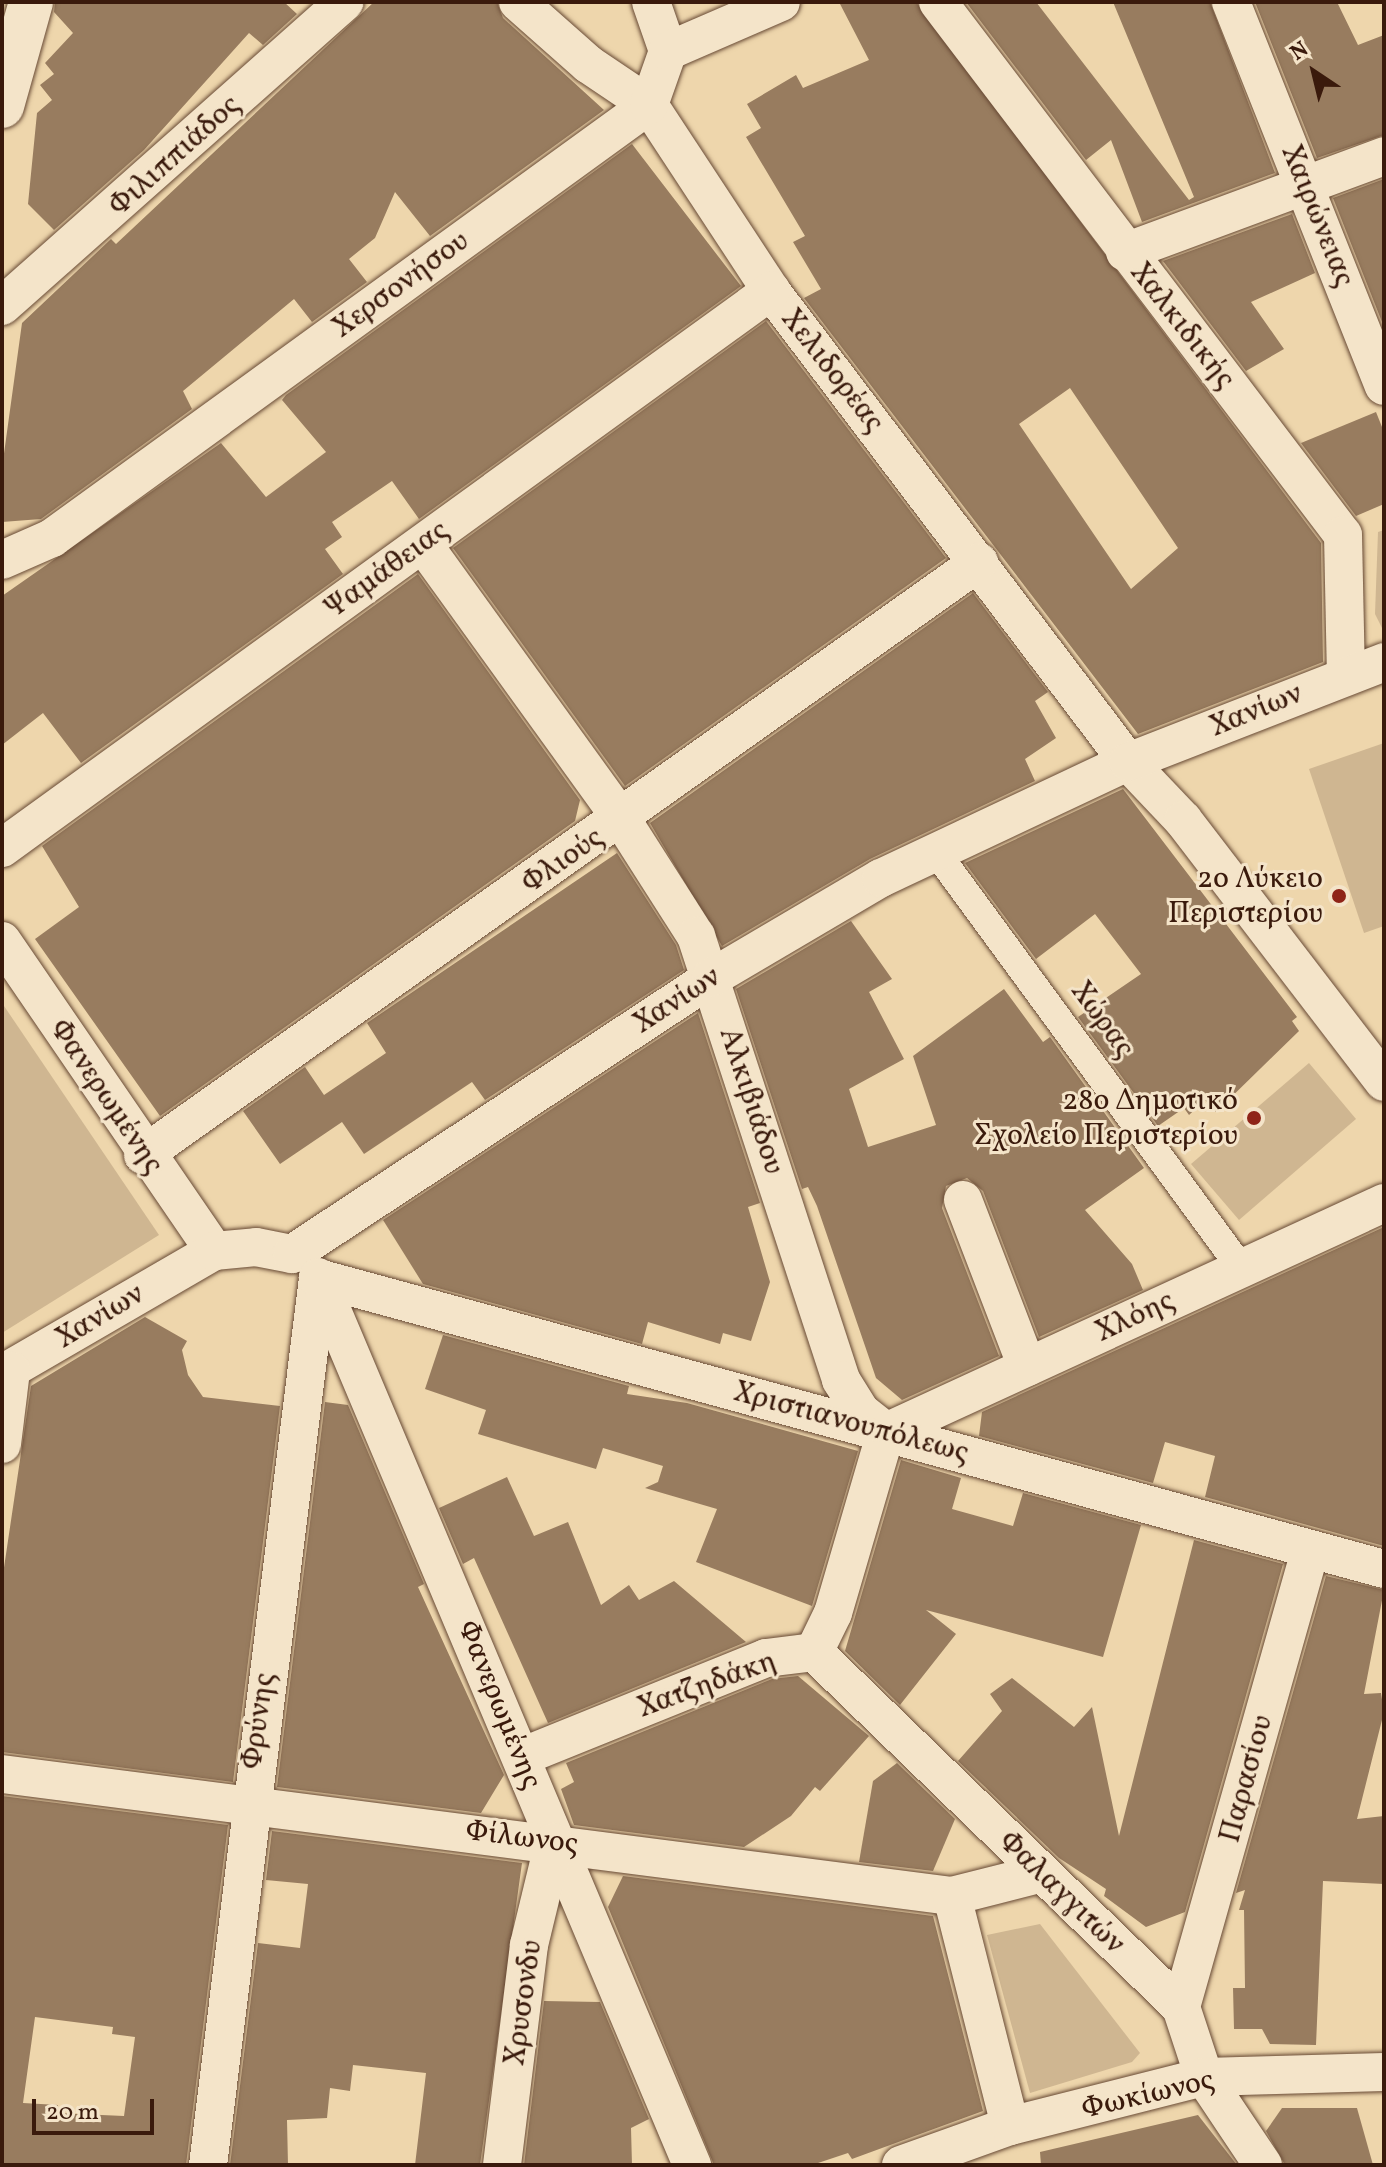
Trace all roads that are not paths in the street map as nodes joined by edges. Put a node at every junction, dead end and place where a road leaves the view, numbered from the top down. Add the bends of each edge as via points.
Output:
1 (31, 2) edge
2 (344, 2) edge
3 (518, 2) edge
4 (651, 2) edge
5 (781, 2) edge
6 (938, 2) edge
7 (1231, 2) edge
8 (668, 51) junction
9 (649, 105) junction
10 (2, 106) edge
11 (1384, 156) edge
12 (1305, 186) junction
13 (1125, 252) junction
14 (771, 291) junction
15 (2, 306) edge
16 (1384, 386) edge
17 (423, 544) junction
18 (2, 560) edge
19 (979, 562) junction
20 (1384, 662) edge
21 (1346, 676) junction
22 (1128, 762) junction
23 (622, 820) junction
24 (2, 848) edge
25 (936, 852) junction
26 (2, 941) edge
27 (711, 978) junction
28 (1384, 1082) edge
29 (143, 1155) junction
30 (963, 1200) dead end
31 (1384, 1203) edge
32 (214, 1251) junction
33 (305, 1266) junction
34 (1241, 1268) junction
35 (1027, 1367) junction
36 (6, 1372) edge
37 (886, 1432) junction
38 (2, 1444) edge
39 (1310, 1550) junction
40 (1384, 1569) edge
41 (814, 1652) junction
42 (521, 1757) junction
43 (2, 1774) edge
44 (248, 1805) junction
45 (554, 1842) junction
46 (1039, 1874) junction
47 (952, 1896) junction
48 (1181, 2007) junction
49 (1384, 2072) edge
50 (1204, 2077) junction
51 (1010, 2126) junction
52 (208, 2165) edge
53 (502, 2165) edge
54 (692, 2165) edge
55 (901, 2165) edge
56 (1263, 2165) edge

1 - 10 street
2 - 15 street, Φιλιππιάδος
3 - 9 street, Χελιδορέας via 588,64
4 - 8 street
5 - 8 street
6 - 13 street, Χαλκιδικής
7 - 12 street, Χαιρώνειας
8 - 9 street
9 - 14 street, Χελιδορέας
9 - 18 street, Χερσονήσου via 52,538
11 - 12 street
12 - 13 street
12 - 16 street, Χαιρώνειας
13 - 21 street, Χαλκιδικής via 1343,535
14 - 17 street, Ψαμάθειας
14 - 19 street, Χελιδορέας
17 - 23 street, Αλκιβιάδου
17 - 24 street, Ψαμάθειας
19 - 22 street, Χελιδορέας
19 - 23 street, Φλιούς
20 - 21 street, Χανίων
21 - 22 street, Χανίων
22 - 25 street, Χανίων
22 - 28 street, Χελιδορέας via 1183,820
23 - 27 street, Αλκιβιάδου via 696,936
23 - 29 street, Φλιούς
25 - 27 street, Χανίων
25 - 34 street, Χώρας
26 - 29 street, Φανερωμένης
27 - 33 street, Χανίων
27 - 37 street, Αλκιβιάδου via 841,1380 861,1412
29 - 32 street, Φανερωμένης
30 - 35 street
31 - 34 street, Χλόης
32 - 33 street, Χανίων via 256,1247
32 - 36 street, Χανίων
33 - 37 street, Χριστιανουπόλεως
33 - 42 street, Φανερωμένης
33 - 44 street, Φρύνης
34 - 35 street, Χλόης
35 - 37 street, Χλόης
36 - 38 street
37 - 39 street, Χριστιανουπόλεως
37 - 41 street, Χατζηδάκη via 833,1613
39 - 40 street, Χριστιανουπόλεως
39 - 48 street, Παρασίου
41 - 42 street, Χατζηδάκη via 766,1658
41 - 46 street, Φαλαγγιτών
42 - 45 street, Φανερωμένης
43 - 44 street, Φίλωνος
44 - 45 street, Φίλωνος
44 - 52 street, Φρύνης
45 - 47 street, Φίλωνος
45 - 53 street, Χρυσονδυ via 529,1945
45 - 54 street, Φανερωμένης
46 - 47 street, Φίλωνος
46 - 48 street, Φαλαγγιτών
47 - 51 street
48 - 50 street, Φαλαγγιτών
49 - 50 street, Φωκίωνος
50 - 51 street, Φωκίωνος
50 - 56 street, Φαλαγγιτών
51 - 55 street, Φωκίωνος

